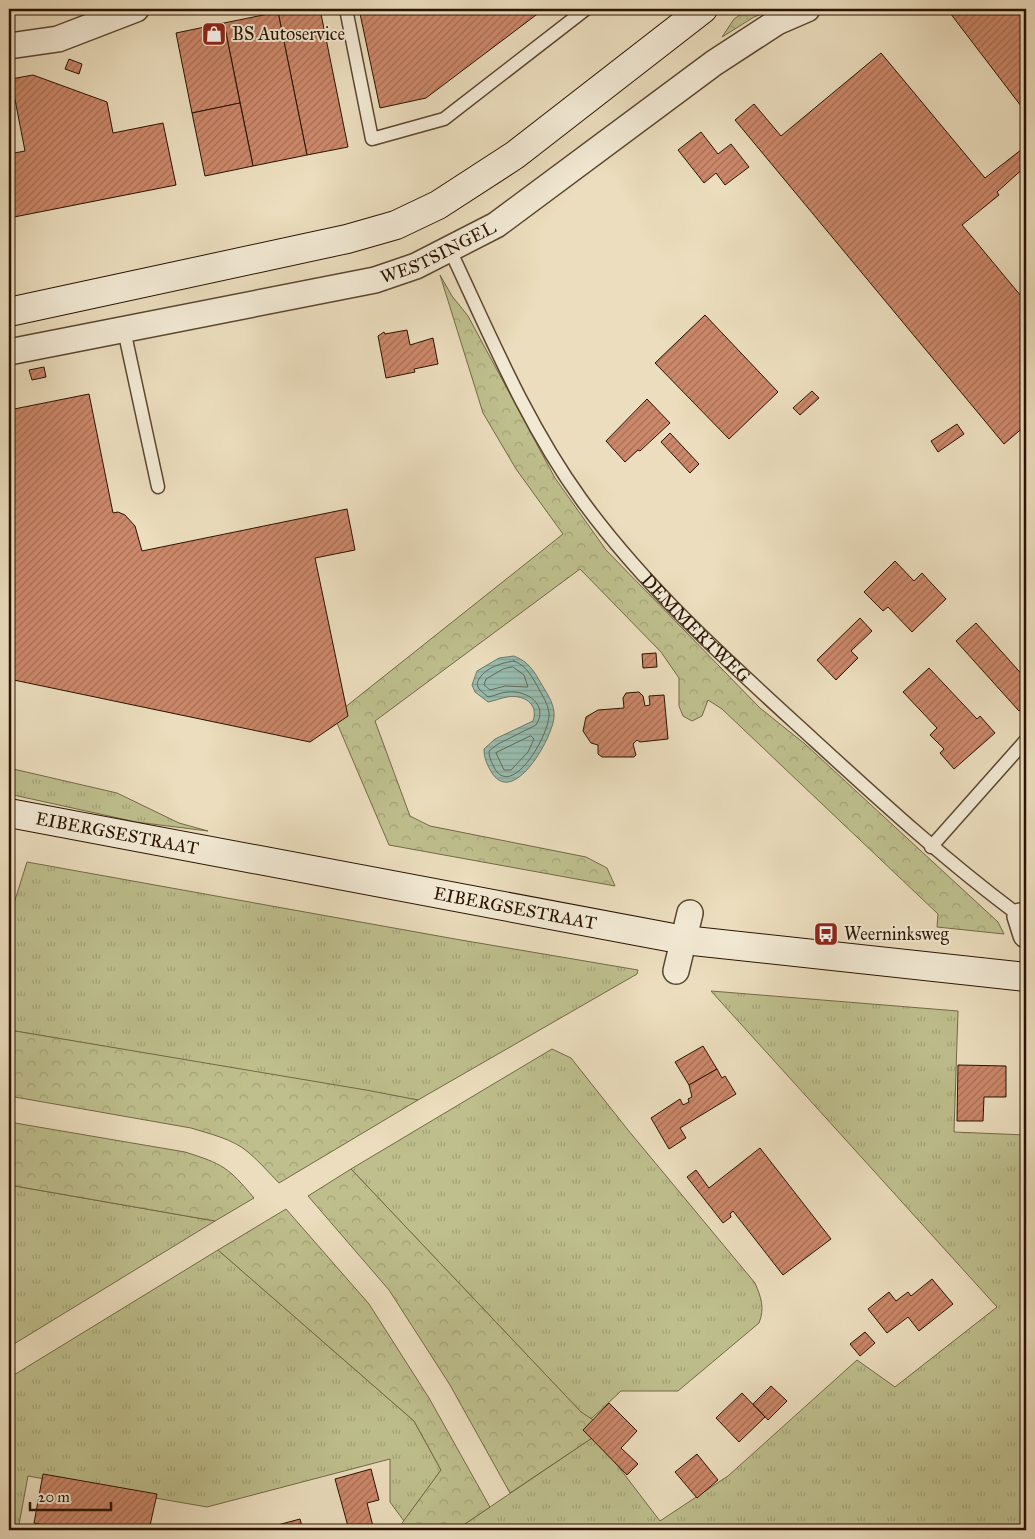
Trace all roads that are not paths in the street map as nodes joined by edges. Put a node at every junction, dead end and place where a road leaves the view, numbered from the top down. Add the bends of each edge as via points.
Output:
1 (136, 9) edge
2 (346, 9) edge
3 (586, 9) edge
4 (703, 9) edge
5 (807, 9) edge
6 (9, 46) edge
7 (450, 250) junction
8 (9, 312) edge
9 (124, 330) junction
10 (9, 352) edge
11 (158, 487) dead end
12 (1026, 740) edge
13 (9, 813) edge
14 (931, 847) junction
15 (690, 913) dead end
16 (1023, 926) edge
17 (684, 940) junction
18 (676, 970) dead end
19 (1026, 977) edge

1 - 6 street via 58,39
2 - 3 lane via 372,138 444,119
4 - 8 main road via 515,155 438,205 396,225 347,239
5 - 7 street, WESTSINGEL via 777,22 714,62 496,225
7 - 9 street, WESTSINGEL via 375,280
7 - 14 lane, DEMMERTWEG via 522,403 581,498 662,597
9 - 10 street, WESTSINGEL
9 - 11 lane
12 - 14 lane
13 - 17 main road, EIBERGSESTRAAT
14 - 16 lane, DEMMERTWEG
15 - 17 street
17 - 18 street
17 - 19 main road, EIBERGSESTRAAT

